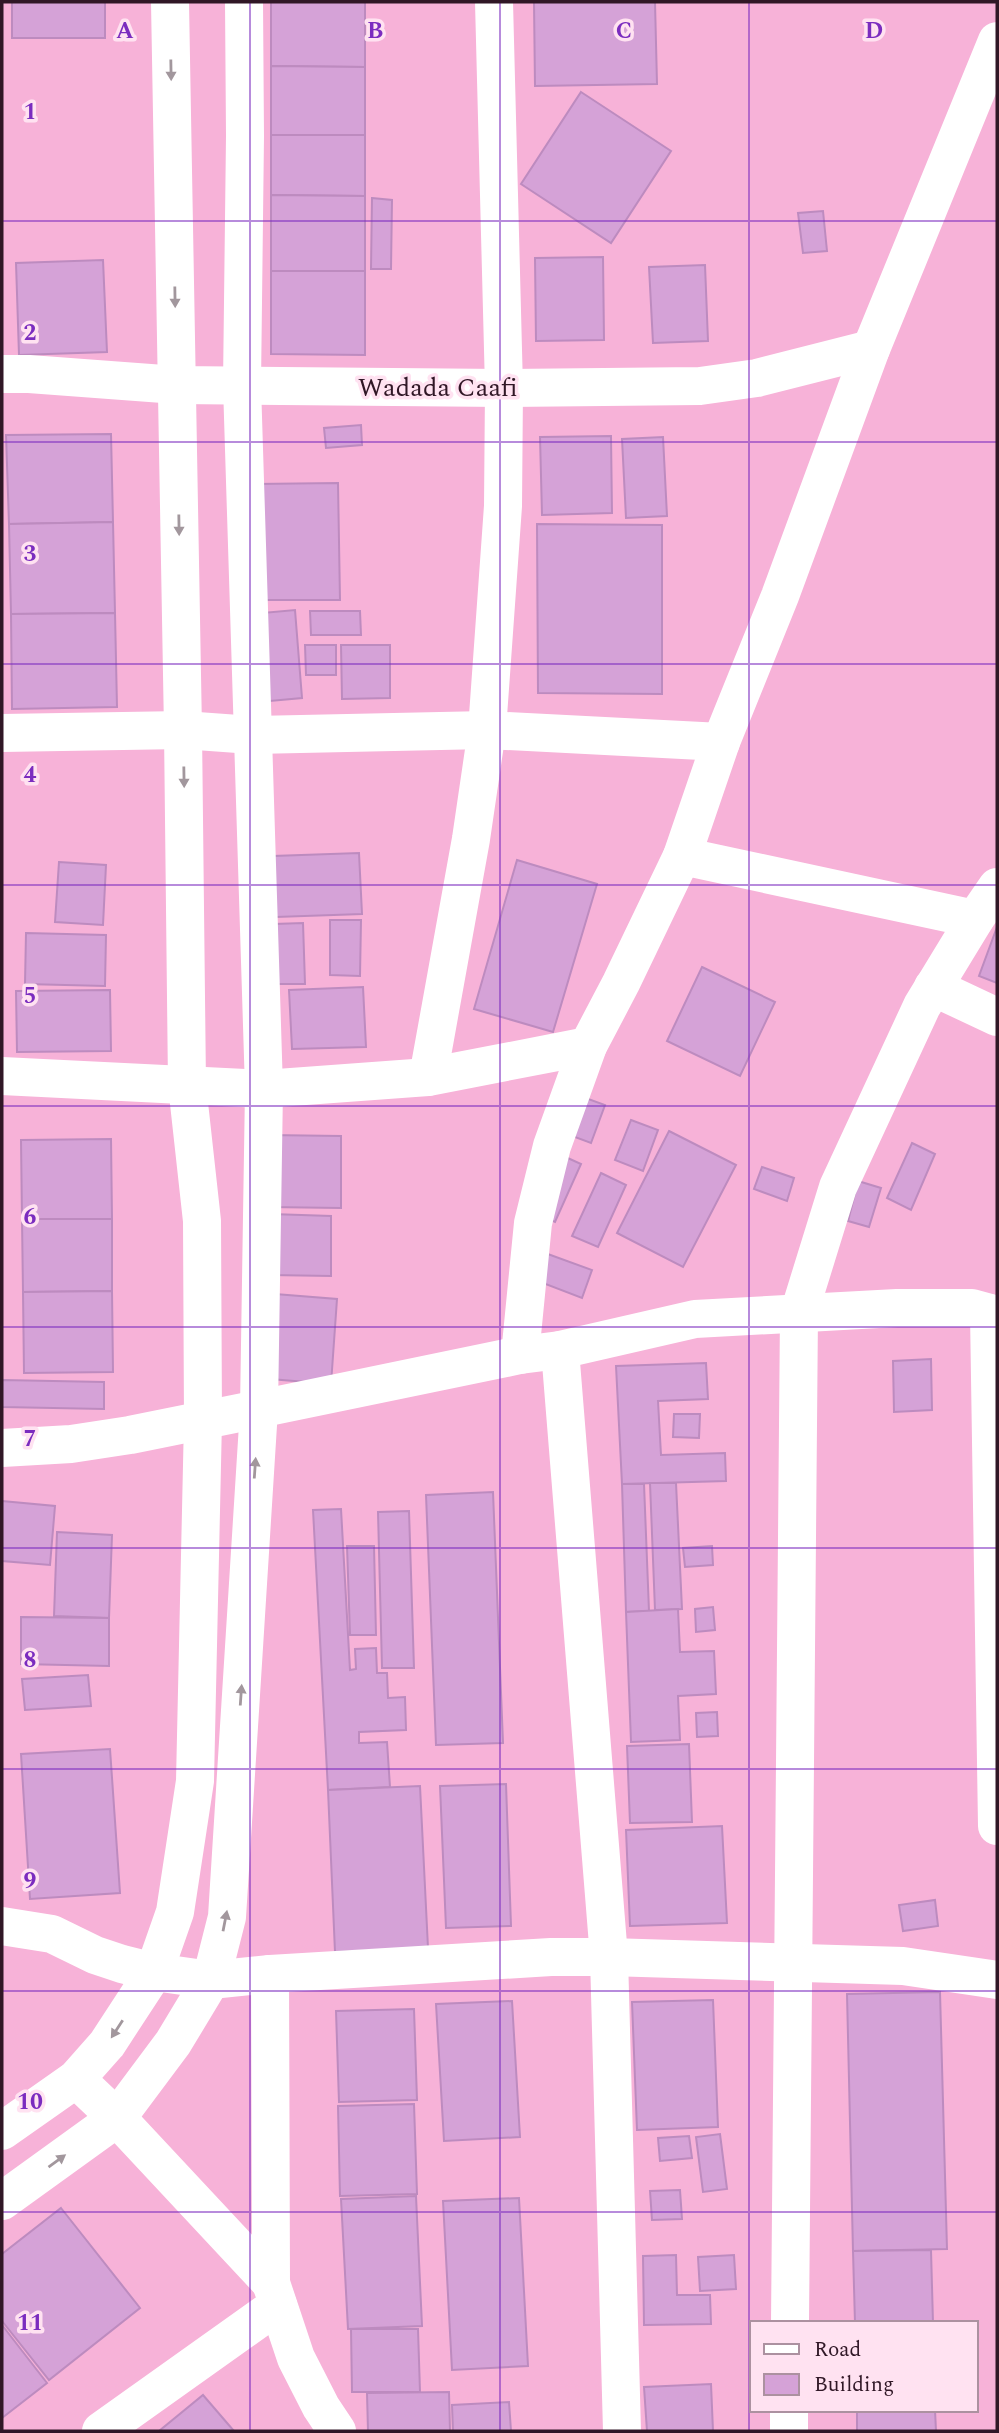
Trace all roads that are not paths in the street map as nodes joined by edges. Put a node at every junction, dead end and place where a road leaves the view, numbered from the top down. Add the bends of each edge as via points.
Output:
1 (170, 2) edge
2 (244, 2) edge
3 (495, 2) edge
4 (997, 41) edge
5 (871, 349) junction
6 (2, 374) edge
7 (177, 385) junction
8 (242, 385) junction
9 (504, 388) junction
10 (183, 730) junction
11 (487, 730) junction
12 (2, 733) edge
13 (253, 734) junction
14 (720, 742) junction
15 (682, 856) junction
16 (997, 887) edge
17 (975, 919) junction
18 (933, 987) junction
19 (997, 1017) edge
20 (588, 1046) junction
21 (2, 1076) edge
22 (428, 1077) junction
23 (187, 1085) junction
24 (264, 1089) junction
25 (799, 1313) junction
26 (993, 1314) edge
27 (560, 1350) junction
28 (520, 1354) junction
29 (259, 1409) junction
30 (203, 1420) junction
31 (2, 1448) edge
32 (997, 1826) edge
33 (2, 1926) edge
34 (609, 1957) junction
35 (792, 1963) junction
36 (154, 1972) junction
37 (270, 1974) junction
38 (211, 1980) junction
39 (997, 1980) edge
40 (76, 2079) junction
41 (117, 2118) junction
42 (2, 2131) edge
43 (2, 2201) edge
44 (274, 2294) junction
45 (790, 2321) edge
46 (789, 2412) edge
47 (101, 2431) edge
48 (337, 2431) edge
49 (622, 2431) edge
50 (789, 2431) edge

1 -> 7 street
2 - 8 street
3 - 9 street
4 - 5 street
5 - 9 street, Wadada Caafi via 757,379 700,386
5 - 14 street via 780,596
6 - 7 street, Wadada Caafi
7 - 8 street, Wadada Caafi
7 -> 10 street
8 - 9 street, Wadada Caafi
8 - 13 street
9 - 11 street via 503,506
10 - 12 street
10 - 13 street
10 -> 23 street
11 - 13 street
11 - 14 street
11 - 22 street
13 - 24 street
14 - 15 street
15 - 17 street
15 - 20 street
16 - 17 street
17 - 18 street
18 - 19 street
18 - 25 street via 838,1187
20 - 22 street
20 - 28 street via 552,1146 533,1223
21 - 23 street
22 - 24 street
23 - 24 street
23 - 30 street via 202,1221
24 - 29 street
25 - 26 street via 972,1308
25 - 27 street via 695,1319
25 - 35 street
26 - 32 street
27 - 28 street
27 - 34 street
28 - 29 street
29 - 30 street
38 -> 29 street via 227,1917
30 - 31 street via 71,1444
30 - 36 street via 195,1781 174,1912
33 - 36 street via 52,1934 95,1955
34 - 35 street
34 - 37 street via 551,1956
34 - 49 street
35 - 39 street via 903,1966
35 - 45 street
36 - 38 street
36 -> 40 street via 107,2044
37 - 38 street
37 - 44 street
38 - 41 street via 173,2043
40 - 41 street
40 - 42 street
43 -> 41 street
41 - 44 street
44 - 47 street
44 - 48 street via 296,2358
46 - 50 street

